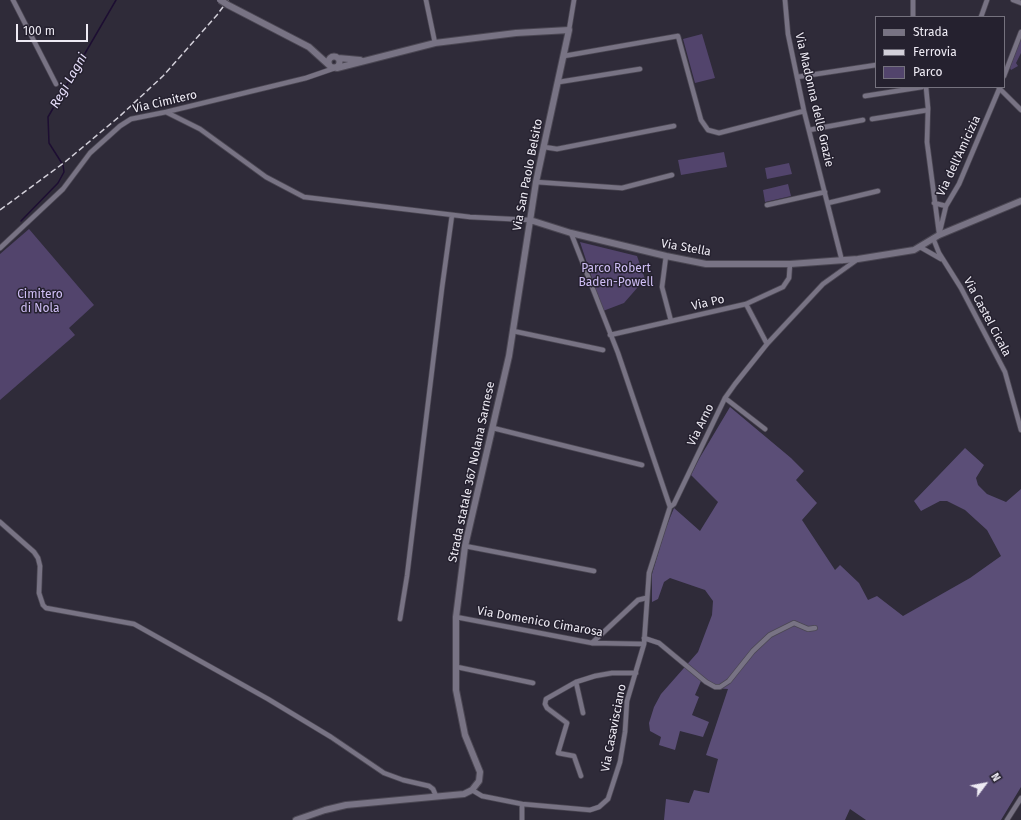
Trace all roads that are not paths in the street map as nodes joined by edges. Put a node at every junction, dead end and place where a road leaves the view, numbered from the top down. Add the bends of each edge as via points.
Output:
1 (13, 0) edge
2 (220, 0) edge
3 (426, 0) edge
4 (574, 0) edge
5 (786, 0) edge
6 (913, 0) edge
7 (987, 0) edge
8 (1013, 0) edge
9 (1021, 3) edge
10 (913, 16) edge
11 (980, 16) edge
12 (569, 30) junction
13 (1021, 32) edge
14 (435, 43) junction
15 (309, 47) junction
16 (564, 56) junction
17 (336, 57) junction
18 (323, 58) junction
19 (368, 59) junction
20 (875, 66) edge
21 (334, 67) junction
22 (640, 69) dead end
23 (1005, 73) edge
24 (319, 74) junction
25 (797, 76) junction
26 (559, 82) junction
27 (56, 84) dead end
28 (916, 88) edge
29 (926, 88) edge
30 (1000, 88) edge
31 (865, 96) dead end
32 (928, 110) junction
33 (1021, 110) edge
34 (804, 111) junction
35 (166, 112) junction
36 (872, 119) dead end
37 (863, 120) dead end
38 (674, 126) dead end
39 (809, 130) junction
40 (544, 147) junction
41 (672, 176) dead end
42 (536, 182) junction
43 (825, 192) junction
44 (878, 192) dead end
45 (1021, 201) edge
46 (828, 202) junction
47 (934, 204) junction
48 (767, 205) dead end
49 (946, 206) junction
50 (452, 215) junction
51 (530, 220) junction
52 (571, 233) junction
53 (936, 236) junction
54 (920, 247) junction
55 (0, 248) edge
56 (666, 256) junction
57 (858, 259) junction
58 (842, 261) junction
59 (944, 261) junction
60 (790, 264) junction
61 (746, 304) junction
62 (671, 321) junction
63 (513, 332) junction
64 (610, 335) junction
65 (767, 344) junction
66 (603, 350) dead end
67 (509, 356) joint
68 (725, 398) junction
69 (493, 428) junction
70 (764, 429) dead end
71 (1021, 430) edge
72 (642, 465) dead end
73 (670, 507) junction
74 (0, 522) edge
75 (465, 546) junction
76 (594, 571) dead end
77 (646, 598) junction
78 (456, 617) junction
79 (400, 619) dead end
80 (815, 628) dead end
81 (644, 641) junction
82 (592, 643) junction
83 (457, 667) junction
84 (636, 673) junction
85 (576, 682) junction
86 (533, 683) dead end
87 (584, 713) dead end
88 (581, 776) dead end
89 (472, 790) junction
90 (436, 796) junction
91 (1021, 798) edge
92 (522, 804) junction
93 (296, 820) edge
94 (522, 820) edge
95 (1007, 820) edge

1 - 27 street
2 - 15 main road, bridge
3 - 14 street
4 - 12 street, Via San Paolo Belsito
5 - 25 street, Via Madonna delle Grazie via 788,34
6 - 10 street
7 - 11 street
8 - 9 street
12 - 14 main road via 516,33
12 - 16 main road, Via San Paolo Belsito
13 - 23 street
14 - 19 main road
15 - 17 main road
15 - 18 main road
16 - 26 main road, Via San Paolo Belsito
16 - 34 street via 678,36 702,120 708,130 719,133
17 - 19 main road
17 - 21 main road via 340,63
17 - 21 main road via 329,60
18 - 21 main road
18 - 24 street via 325,67
19 - 21 main road via 347,66
20 - 25 street
21 - 24 street, Via Cimitero
22 - 26 street
24 - 35 street, Via Cimitero
25 - 34 street, Via Madonna delle Grazie
26 - 40 main road, Via San Paolo Belsito
28 - 31 street
29 - 32 street, Via Castel Cicala
30 - 33 street
30 - 49 street, Via dell'Amicizia via 959,184
32 - 36 street
32 - 47 street, Via Castel Cicala via 927,142
34 - 39 street, Via Madonna delle Grazie
35 - 50 street via 200,129 266,177 304,197
35 - 55 street, Via Cimitero via 131,119 120,126 90,153 63,189
37 - 39 street
38 - 40 street via 556,149
39 - 43 street, Via Madonna delle Grazie
40 - 42 main road, Via San Paolo Belsito
41 - 42 street via 622,188
42 - 51 main road, Via San Paolo Belsito
43 - 46 street, Via Madonna delle Grazie
43 - 48 street
44 - 46 street
45 - 53 main road
46 - 58 street, Via Madonna delle Grazie
47 - 49 street
47 - 53 street, Via Castel Cicala
49 - 53 street, Via dell'Amicizia
50 - 51 street
50 - 79 street
51 - 52 main road, Via Stella
51 - 63 main road, Via San Paolo Belsito
52 - 56 main road, Via Stella
52 - 64 street
53 - 54 main road
53 - 59 street, Via Castel Cicala
54 - 57 main road via 888,256
54 - 59 street
56 - 60 main road, Via Stella via 706,264
56 - 62 street via 662,286
57 - 58 main road, Via Stella
57 - 65 street, Via Arno via 829,279
58 - 60 main road, Via Stella
59 - 71 street, Via Castel Cicala via 1005,372
60 - 61 street, Via Po via 789,278 783,287
61 - 62 street, Via Po
61 - 65 street
62 - 64 street, Via Po
63 - 66 street
63 - 67 main road, Via San Paolo Belsito
64 - 73 street
65 - 68 street, Via Arno
67 - 69 main road, Strada statale 367 Nolana Sarnese
68 - 70 street
68 - 73 street, Via Arno via 674,504
69 - 72 street
69 - 75 main road, Strada statale 367 Nolana Sarnese
73 - 77 street, Via Arno via 649,574
74 - 90 street via 38,558 39,593 46,608 134,624 268,699 384,773 430,786
75 - 76 street
75 - 78 main road, Strada statale 367 Nolana Sarnese
77 - 81 street, Via Arno
77 - 82 street via 638,600
78 - 82 street, Via Domenico Cimarosa
78 - 83 main road, Strada statale 367 Nolana Sarnese
80 - 81 street via 808,629 794,623 770,635 753,651 729,681 720,687 706,682 659,643
81 - 82 street, Via Domenico Cimarosa
81 - 84 street, Via Casavisciano
83 - 86 street
83 - 89 main road, Strada statale 367 Nolana Sarnese via 456,690 465,735 480,772 479,781
84 - 85 street via 612,673
84 - 92 street, Via Casavisciano via 627,701 626,732 620,762 608,799 599,807 590,810
85 - 87 street
85 - 88 street via 549,697 545,702 549,710 566,723 558,753 574,756
89 - 90 main road via 464,794
89 - 92 street, Via Casavisciano via 482,796
90 - 93 main road via 346,805
91 - 95 street
92 - 94 street

